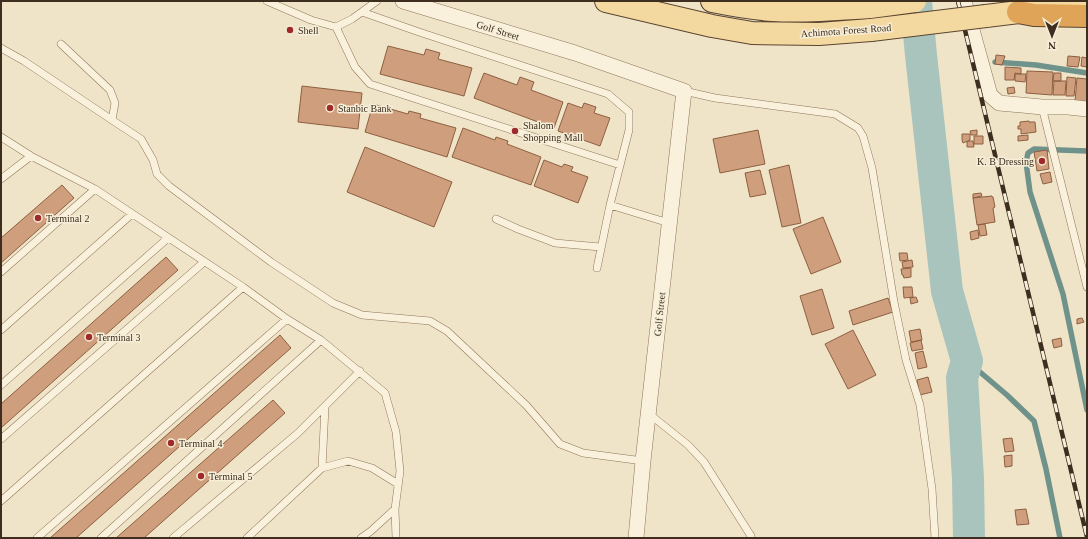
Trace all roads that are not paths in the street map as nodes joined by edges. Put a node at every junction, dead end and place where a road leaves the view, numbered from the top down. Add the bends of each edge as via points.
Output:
1 (267, 1) edge
2 (377, 1) edge
3 (403, 1) edge
4 (606, 1) edge
5 (712, 1) edge
6 (915, 1) edge
7 (964, 1) edge
8 (1087, 4) edge
9 (362, 12) junction
10 (1018, 12) junction
11 (1087, 16) edge
12 (336, 27) junction
13 (62, 44) dead end
14 (1, 48) edge
15 (684, 91) junction
16 (1042, 107) junction
17 (1087, 109) edge
18 (112, 120) junction
19 (1, 137) edge
20 (31, 156) junction
21 (620, 165) junction
22 (1, 179) edge
23 (95, 189) junction
24 (610, 205) junction
25 (132, 214) junction
26 (496, 218) dead end
27 (669, 223) junction
28 (168, 238) junction
29 (600, 247) junction
30 (204, 262) junction
31 (597, 268) dead end
32 (1, 272) edge
33 (243, 287) junction
34 (1087, 287) edge
35 (287, 319) junction
36 (1, 330) edge
37 (321, 340) junction
38 (360, 371) junction
39 (1, 385) edge
40 (325, 407) junction
41 (648, 413) junction
42 (1, 440) edge
43 (643, 461) junction
44 (322, 468) junction
45 (398, 484) junction
46 (1, 501) edge
47 (395, 509) junction
48 (751, 536) dead end
49 (36, 538) edge
50 (101, 538) edge
51 (173, 538) edge
52 (247, 538) edge
53 (361, 538) edge
54 (396, 538) edge
55 (636, 538) edge
56 (934, 538) edge

1 - 12 lane via 311,20
2 - 9 lane
3 - 15 street, Golf Street via 575,53
4 - 10 main road, Achimota Forest Road, bridge via 752,33 819,34 871,30
5 - 6 main road, bridge via 773,10 870,7
7 - 16 street via 990,95 999,103
8 - 10 main road, Achimota Forest Road
9 - 12 lane
9 - 21 lane via 608,94 629,112 629,130
10 - 11 highway via 1034,15
12 - 21 lane via 355,66 370,84
13 - 18 lane via 110,90 115,103
14 - 18 lane
15 - 27 street, Golf Street
15 - 56 lane, Golf Street via 715,98 835,114 858,128 872,168 894,302 906,360 920,404 932,489
16 - 17 street
16 - 34 lane
18 - 43 lane via 140,139 153,160 157,174 169,186 271,262 327,299 362,315 430,321 447,331 526,404 560,444 583,453
19 - 20 lane
20 - 22 lane
20 - 23 lane
21 - 24 lane
23 - 25 lane
23 - 32 lane
24 - 27 lane
24 - 29 lane
25 - 28 lane
25 - 36 lane
26 - 29 lane via 555,243
27 - 41 street, Golf Street
28 - 30 lane
28 - 39 lane
29 - 31 lane
30 - 33 lane
30 - 42 lane
33 - 35 lane
33 - 46 lane
35 - 37 lane
35 - 49 lane
37 - 38 lane
37 - 50 lane
38 - 40 lane
38 - 45 lane via 385,392 396,432 400,471
40 - 44 lane
40 - 51 lane via 298,433
41 - 43 street, Golf Street
41 - 48 lane via 688,445 704,462
43 - 55 street, Golf Street
44 - 45 lane via 348,461 372,468
44 - 52 lane
45 - 47 lane
47 - 53 lane
47 - 54 lane

